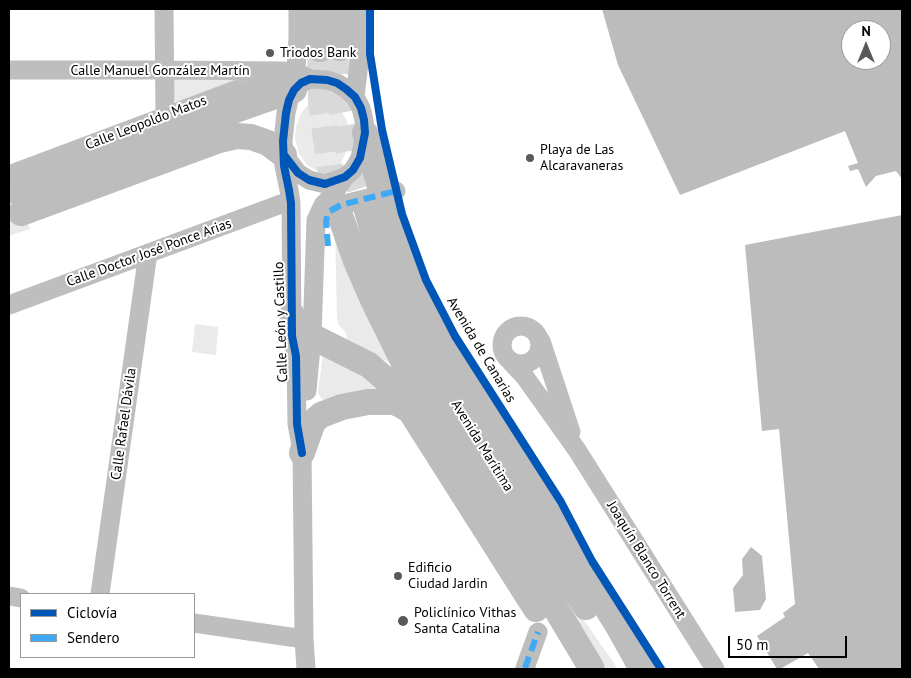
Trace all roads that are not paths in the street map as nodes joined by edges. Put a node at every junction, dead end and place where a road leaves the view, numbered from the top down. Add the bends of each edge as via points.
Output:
1 (164, 9) edge
2 (298, 9) edge
3 (319, 9) edge
4 (339, 9) edge
5 (359, 9) edge
6 (319, 45) junction
7 (9, 70) edge
8 (165, 70) junction
9 (296, 78) junction
10 (355, 97) junction
11 (165, 116) junction
12 (365, 133) junction
13 (284, 154) junction
14 (345, 176) junction
15 (13, 193) edge
16 (290, 196) junction
17 (381, 197) junction
18 (340, 215) tunnel mouth
19 (328, 246) dead end
20 (148, 253) junction
21 (9, 305) edge
22 (292, 315) junction
23 (312, 336) junction
24 (540, 341) junction
25 (512, 362) junction
26 (411, 411) junction
27 (577, 450) junction
28 (302, 453) junction
29 (100, 593) edge
30 (195, 622) edge
31 (538, 632) dead end
32 (304, 639) junction
33 (306, 669) edge
34 (525, 669) edge
35 (574, 669) edge
36 (592, 669) edge
37 (629, 669) edge
38 (642, 669) edge
39 (715, 669) edge

1 - 8 street
2 - 6 street
3 - 6 highway
4 - 6 highway
5 - 10 street via 360,55
6 - 9 street
7 - 8 street, Calle Manuel González Martín
8 - 9 street, Calle Manuel González Martín
8 - 11 street
9 - 10 street via 336,83
9 - 11 street, Calle Leopoldo Matos
9 - 13 street via 286,113
9 - 15 highway via 260,100
10 - 12 street via 361,108
11 - 15 street, Calle Leopoldo Matos
12 - 14 street via 360,158
12 - 17 highway
13 - 14 street via 298,173 309,180 325,184
13 - 15 highway via 268,143 237,136
13 - 16 street, Calle León y Castillo
14 - 23 street, Calle León y Castillo via 316,220
16 - 20 street, Calle Doctor José Ponce Arias via 281,204
16 - 22 street, Calle León y Castillo
17 - 19 street via 341,205 330,211 326,222
17 - 37 highway, Avenida Marítima via 380,255 399,305 425,354 535,530
17 - 38 highway via 415,282 454,362
18 - 36 highway, Avenida Marítima via 363,277 403,361
20 - 21 street, Calle Doctor José Ponce Arias
20 - 29 street, Calle Rafael Dávila
22 - 23 highway via 296,325
22 - 28 street, Calle León y Castillo via 297,424
23 - 26 highway via 369,365 391,384
23 - 28 street, Calle León y Castillo
24 - 25 street via 539,354 530,362
24 - 25 street via 535,331 524,326 508,331 502,342 504,353
24 - 27 street, Joaquín Blanco Torrent
25 - 27 street, Joaquín Blanco Torrent
26 - 28 highway via 394,402 368,402 321,415 313,422
26 - 35 highway
27 - 39 street, Joaquín Blanco Torrent
28 - 32 street, Calle León y Castillo
30 - 32 street
31 - 34 street
32 - 33 street, Calle León y Castillo

